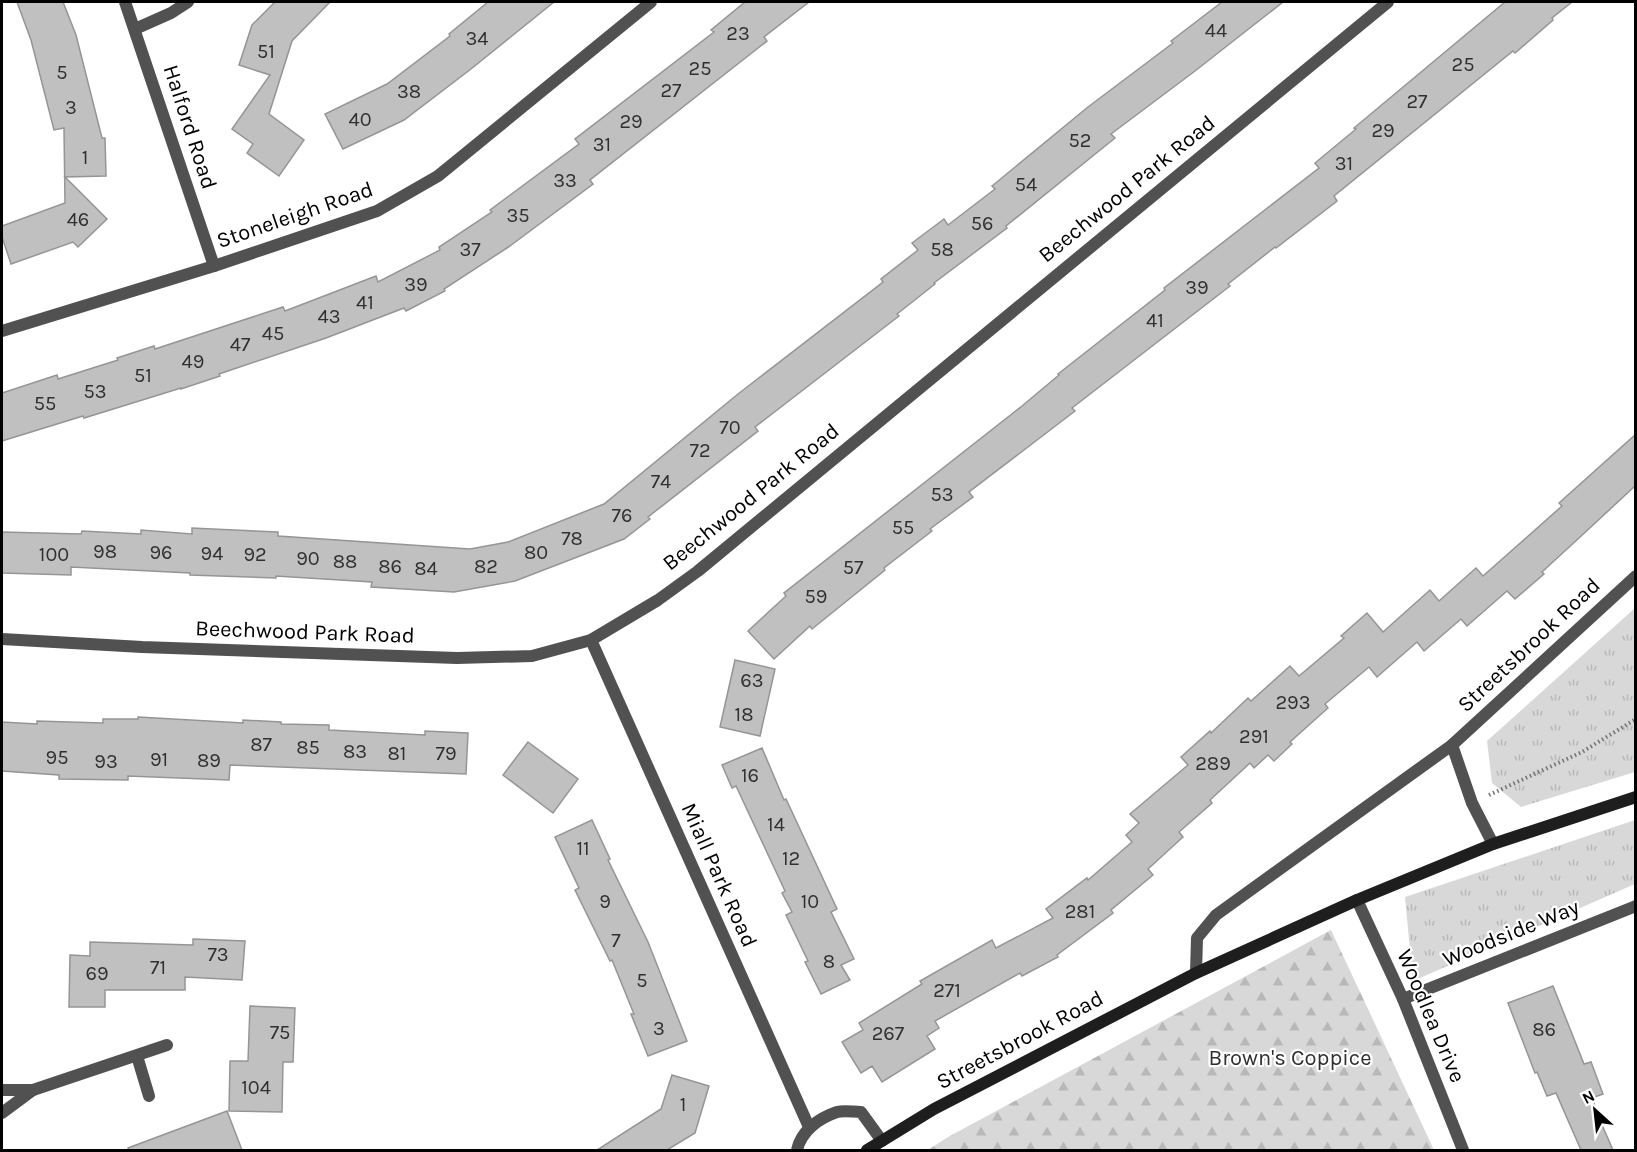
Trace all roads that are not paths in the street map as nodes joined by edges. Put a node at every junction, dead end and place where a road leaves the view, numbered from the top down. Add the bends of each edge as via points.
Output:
1 (125, 2) edge
2 (188, 2) edge
3 (651, 2) edge
4 (1388, 2) edge
5 (135, 29) junction
6 (214, 266) junction
7 (2, 331) edge
8 (1635, 576) edge
9 (2, 639) edge
10 (591, 640) junction
11 (1452, 745) junction
12 (1635, 796) edge
13 (1493, 844) junction
14 (1357, 900) junction
15 (1635, 906) edge
16 (1196, 973) junction
17 (1403, 999) junction
18 (168, 1045) dead end
19 (137, 1056) junction
20 (2, 1090) edge
21 (33, 1090) junction
22 (149, 1096) dead end
23 (2, 1113) edge
24 (809, 1127) junction
25 (882, 1141) junction
26 (796, 1150) edge
27 (867, 1150) edge
28 (1463, 1150) edge

1 - 5 street, Halford Road
2 - 5 street
3 - 6 street, Stoneleigh Road via 438,176 377,211
4 - 10 street, Beechwood Park Road via 698,571
5 - 6 street, Halford Road
6 - 7 street, Stoneleigh Road
8 - 11 street, Streetsbrook Road
9 - 10 street, Beechwood Park Road via 457,658 531,656
10 - 24 street, Miall Park Road
11 - 13 street, Streetsbrook Road via 1472,803
11 - 16 street, Streetsbrook Road via 1216,915 1197,938
12 - 13 main road, Streetsbrook Road
13 - 14 main road, Streetsbrook Road
14 - 16 main road, Streetsbrook Road
14 - 17 street, Woodlea Drive
15 - 17 street, Woodside Way
16 - 25 main road, Streetsbrook Road via 934,1109
17 - 28 street, Woodlea Drive
18 - 19 street
19 - 21 street
19 - 22 street
20 - 21 street
21 - 23 street
24 - 25 street via 838,1112 861,1112
24 - 26 street
25 - 27 main road, Streetsbrook Road

